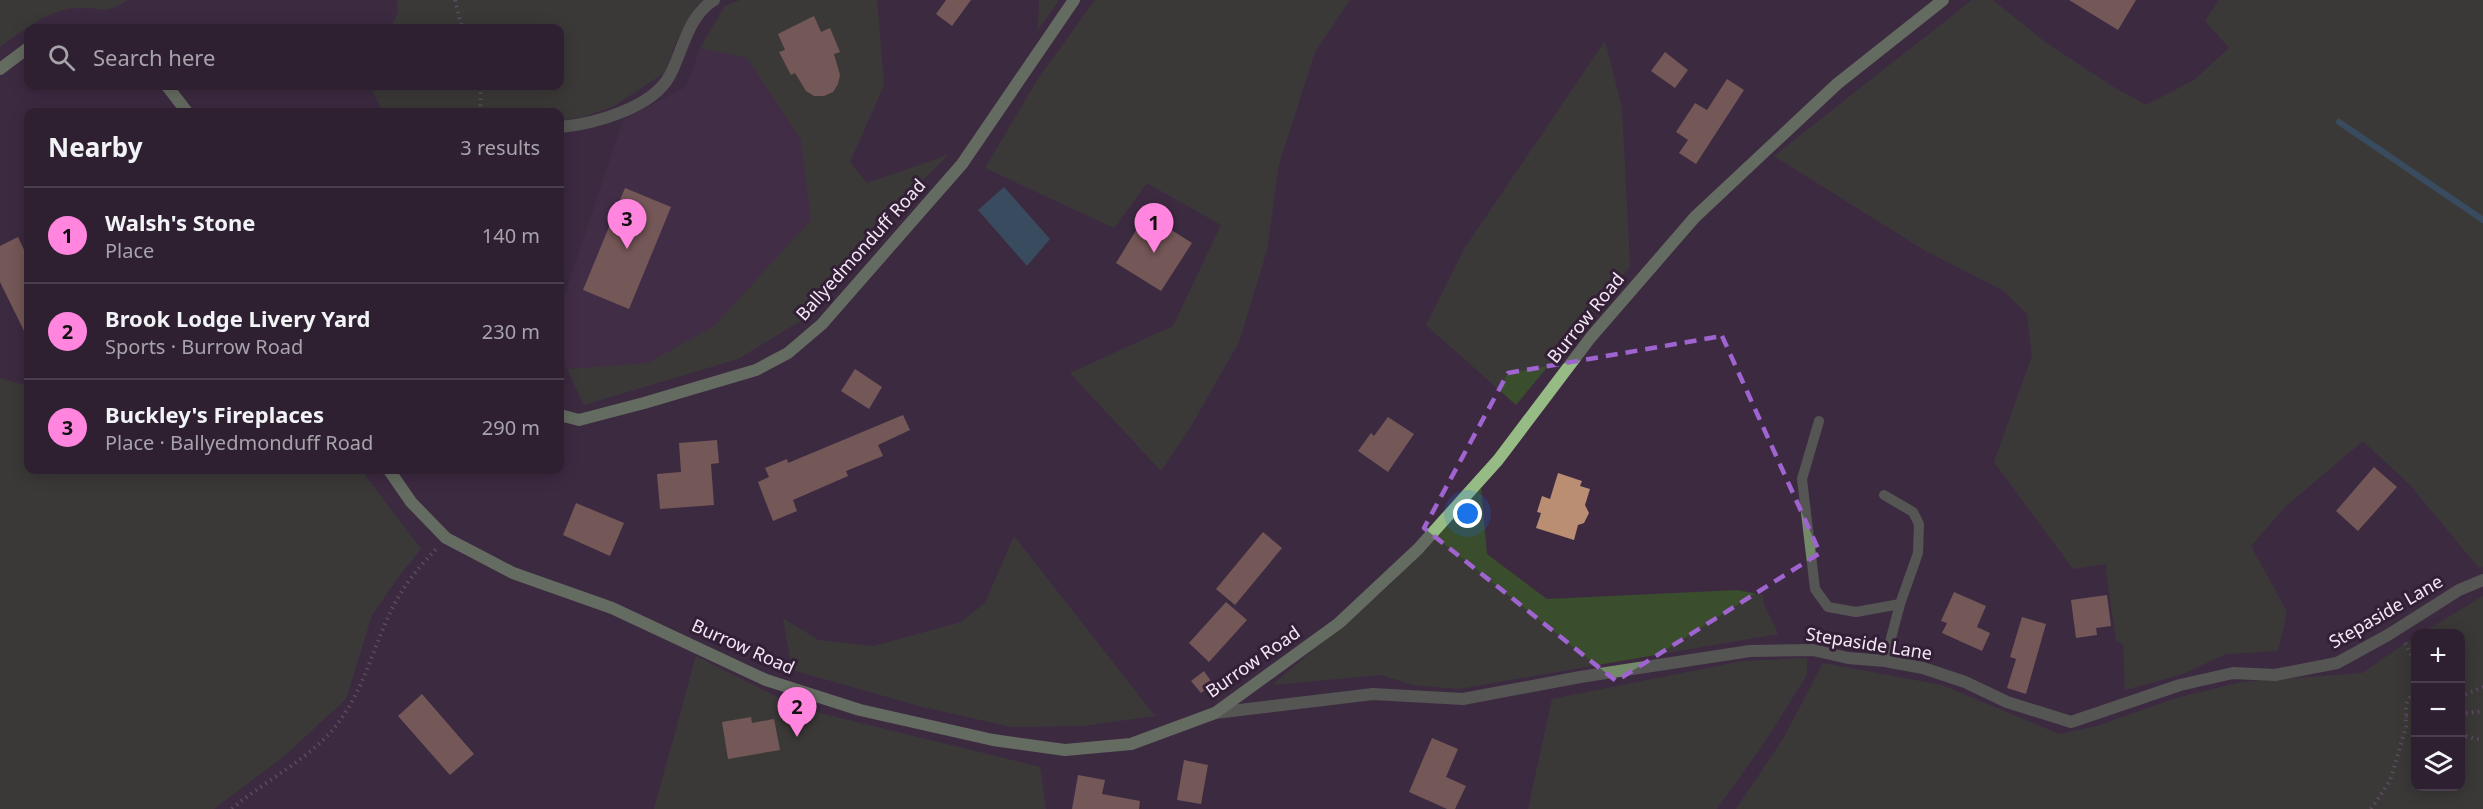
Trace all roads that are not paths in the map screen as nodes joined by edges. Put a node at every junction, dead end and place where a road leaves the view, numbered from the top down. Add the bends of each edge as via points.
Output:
1 (714, 0) edge
2 (1074, 0) edge
3 (1943, 0) edge
4 (24, 51) edge
5 (0, 69) edge
6 (169, 90) edge
7 (184, 108) edge
8 (564, 126) edge
9 (564, 416) edge
10 (1819, 421) dead end
11 (392, 474) edge
12 (1884, 495) dead end
13 (2483, 580) edge
14 (1900, 604) junction
15 (1885, 661) junction
16 (1215, 712) junction

1 - 8 street via 698,14 658,92 602,118
2 - 9 street, Ballyedmonduff Road via 962,165 822,324 788,353 756,370 654,401 579,420
3 - 16 street, Burrow Road via 1837,84 1695,217 1591,337 1498,460 1418,549 1339,623
4 - 5 street
6 - 7 street
10 - 14 lane via 1802,479 1815,589 1828,607 1856,612
11 - 16 street, Burrow Road via 411,502 446,537 513,573 612,608 766,680 860,710 993,740 1065,750 1131,744
12 - 14 lane via 1913,512 1919,524 1918,553
13 - 15 street, Stepaside Lane via 2459,590 2337,663 2275,675 2232,673 2180,685 2072,722 2007,702 1923,668
14 - 15 lane
15 - 16 street, Stepaside Lane via 1813,650 1750,651 1463,699 1373,694

